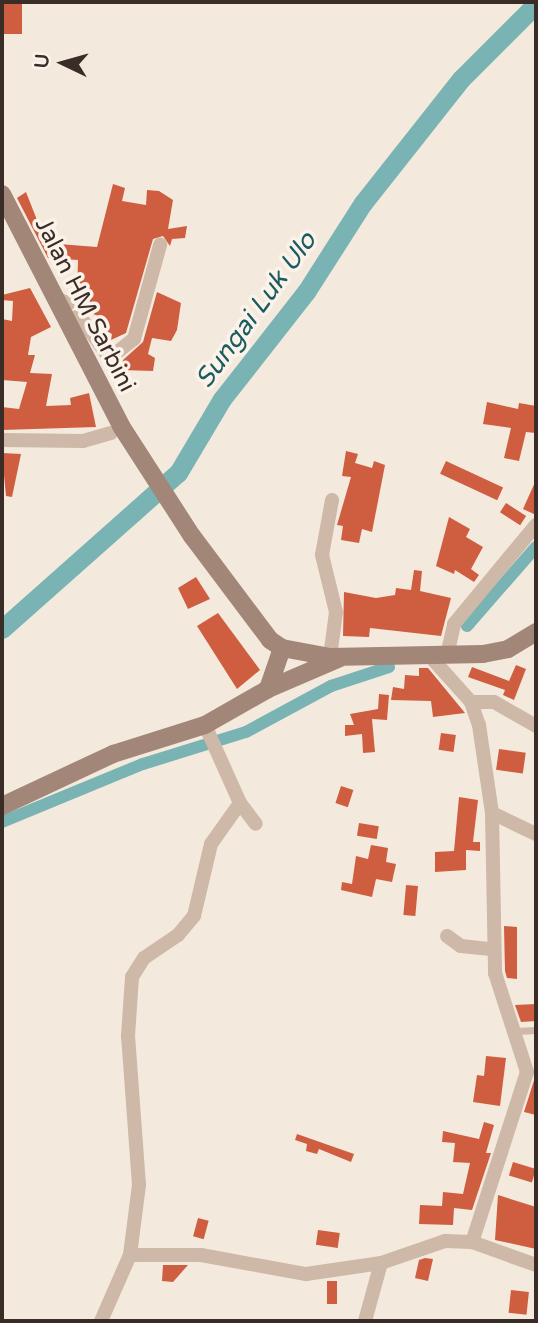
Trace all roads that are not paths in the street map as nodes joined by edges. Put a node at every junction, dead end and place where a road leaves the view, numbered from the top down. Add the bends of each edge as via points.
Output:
1 (2, 194) edge
2 (160, 245) dead end
3 (54, 298) junction
4 (120, 434) junction
5 (2, 440) edge
6 (332, 500) dead end
7 (536, 525) edge
8 (531, 640) edge
9 (282, 648) junction
10 (428, 654) junction
11 (339, 655) junction
12 (447, 655) junction
13 (268, 689) junction
14 (471, 702) junction
15 (205, 725) junction
16 (536, 726) edge
17 (240, 803) junction
18 (2, 806) edge
19 (492, 813) junction
20 (256, 824) dead end
21 (536, 834) edge
22 (447, 936) dead end
23 (491, 950) junction
24 (536, 1030) edge
25 (516, 1031) junction
26 (472, 1242) junction
27 (130, 1255) junction
28 (381, 1263) junction
29 (536, 1265) edge
30 (101, 1321) edge
31 (365, 1321) edge

1 - 3 main road, Jalan HM Sarbini
2 - 3 street via 134,339 116,353 106,353 71,304
3 - 4 main road, Jalan HM Sarbini
4 - 5 street via 83,441
4 - 9 main road, Jalan HM Sarbini via 221,577
6 - 11 street via 322,555 336,612
7 - 12 street via 454,624
8 - 12 main road via 482,654
9 - 11 main road
9 - 13 main road
10 - 11 main road
10 - 12 main road
10 - 14 street
11 - 13 main road
13 - 15 main road
14 - 16 street via 494,702
14 - 19 street
15 - 17 street
15 - 18 main road via 113,754
17 - 20 street
17 - 27 street via 211,844 194,916 178,935 144,958 132,977 128,1036 140,1143
19 - 21 street
19 - 23 street
22 - 23 street via 463,947
23 - 25 street
24 - 25 lane
25 - 26 street via 525,1060 525,1084
26 - 28 street via 419,1247
26 - 29 street
27 - 28 street via 201,1255 306,1274
27 - 30 street
28 - 31 street

